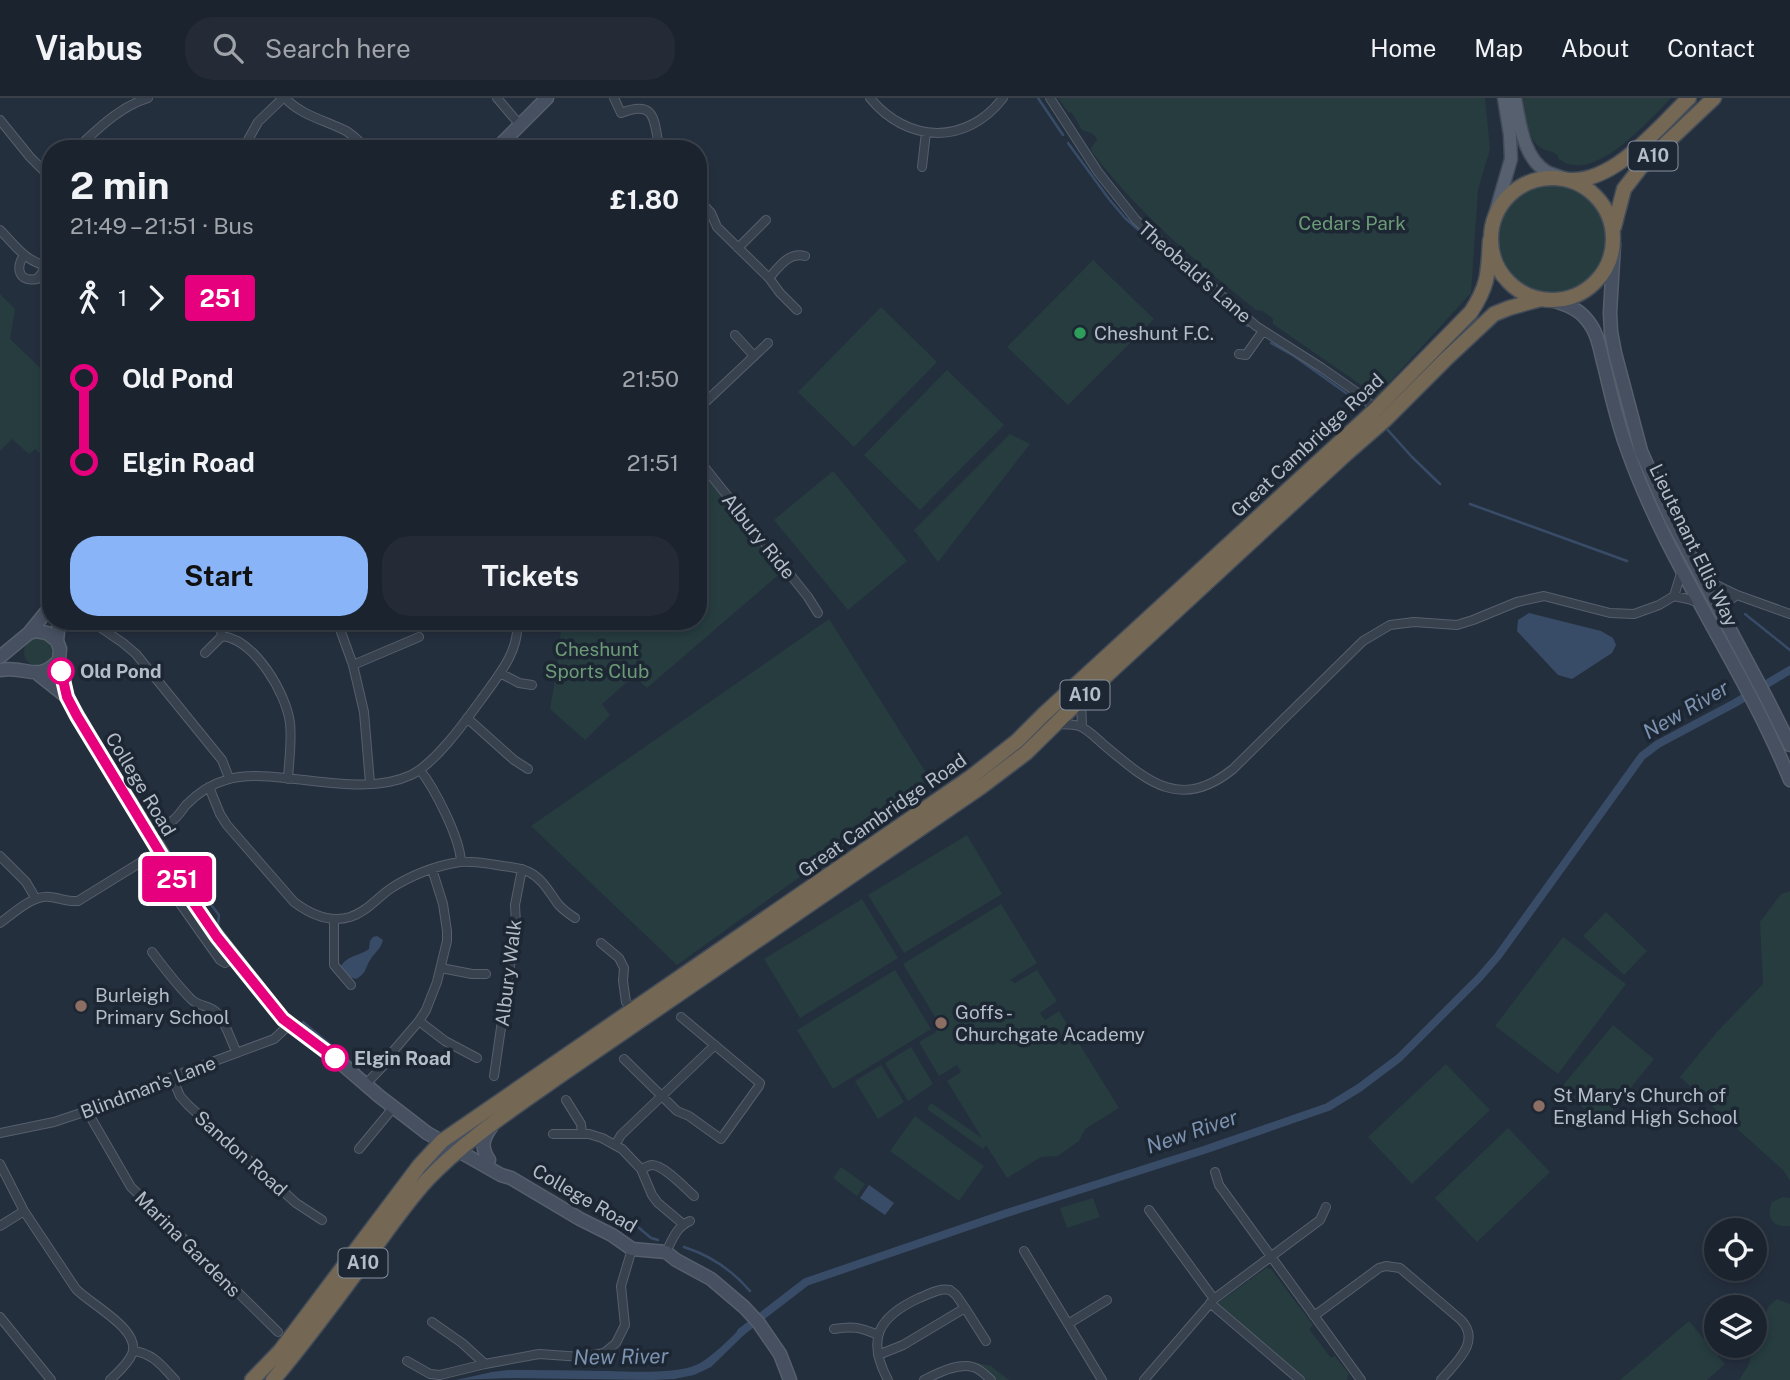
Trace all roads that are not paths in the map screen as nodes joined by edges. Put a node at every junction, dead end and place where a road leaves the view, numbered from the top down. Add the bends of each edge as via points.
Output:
1 (148, 98) edge
2 (284, 98) edge
3 (497, 98) edge
4 (547, 98) edge
5 (614, 98) edge
6 (870, 98) edge
7 (1003, 98) edge
8 (1050, 98) edge
9 (1504, 98) edge
10 (1516, 98) edge
11 (1689, 98) edge
12 (1714, 98) edge
13 (134, 100) edge
14 (0, 120) edge
15 (520, 125) junction
16 (926, 132) junction
17 (86, 140) edge
18 (248, 140) edge
19 (357, 140) edge
20 (505, 140) edge
21 (659, 140) edge
22 (922, 167) dead end
23 (42, 168) edge
24 (1565, 179) junction
25 (707, 210) edge
26 (1496, 211) junction
27 (766, 220) dead end
28 (1614, 227) junction
29 (0, 229) edge
30 (1490, 240) junction
31 (1614, 244) junction
32 (738, 248) junction
33 (24, 255) junction
34 (805, 256) dead end
35 (42, 265) edge
36 (42, 273) edge
37 (769, 278) junction
38 (1546, 300) junction
39 (797, 310) dead end
40 (1261, 334) junction
41 (735, 335) dead end
42 (768, 343) dead end
43 (1239, 354) dead end
44 (754, 356) junction
45 (707, 402) edge
46 (1376, 409) junction
47 (707, 470) edge
48 (1682, 570) junction
49 (1701, 577) junction
50 (1737, 595) junction
51 (1674, 596) junction
52 (1700, 603) junction
53 (818, 613) dead end
54 (1790, 614) edge
55 (1723, 617) junction
56 (42, 618) edge
57 (58, 630) edge
58 (105, 630) edge
59 (221, 630) edge
60 (340, 630) edge
61 (518, 630) edge
62 (29, 633) junction
63 (222, 636) junction
64 (419, 638) dead end
65 (57, 641) junction
66 (18, 642) junction
67 (205, 653) dead end
68 (0, 657) edge
69 (59, 660) junction
70 (353, 665) junction
71 (0, 670) edge
72 (1743, 670) junction
73 (33, 672) junction
74 (500, 673) junction
75 (533, 685) dead end
76 (67, 697) junction
77 (1081, 699) junction
78 (1761, 703) junction
79 (467, 718) junction
80 (1054, 724) junction
81 (1082, 726) junction
82 (1790, 746) edge
83 (528, 769) dead end
84 (420, 770) junction
85 (229, 778) junction
86 (288, 779) junction
87 (1790, 780) edge
88 (370, 783) junction
89 (209, 787) junction
90 (151, 836) junction
91 (154, 855) junction
92 (0, 856) edge
93 (461, 862) junction
94 (432, 869) junction
95 (522, 869) junction
96 (36, 899) junction
97 (575, 918) dead end
98 (334, 919) junction
99 (0, 923) edge
100 (601, 943) dead end
101 (152, 952) dead end
102 (441, 968) junction
103 (486, 974) dead end
104 (351, 985) dead end
105 (632, 1010) junction
106 (681, 1017) dead end
107 (419, 1021) junction
108 (289, 1025) junction
109 (715, 1045) junction
110 (237, 1053) junction
111 (477, 1058) dead end
112 (624, 1059) dead end
113 (494, 1076) dead end
114 (172, 1077) junction
115 (558, 1077) junction
116 (365, 1085) junction
117 (661, 1096) junction
118 (566, 1100) dead end
119 (393, 1108) junction
120 (88, 1111) junction
121 (497, 1121) junction
122 (0, 1133) edge
123 (582, 1133) junction
124 (554, 1134) dead end
125 (453, 1144) junction
126 (615, 1144) junction
127 (359, 1149) dead end
128 (489, 1160) junction
129 (0, 1164) edge
130 (641, 1169) junction
131 (1214, 1172) dead end
132 (511, 1178) junction
133 (694, 1196) dead end
134 (1326, 1207) dead end
135 (1149, 1210) dead end
136 (24, 1211) junction
137 (322, 1220) dead end
138 (0, 1226) edge
139 (632, 1249) junction
140 (1024, 1251) dead end
141 (666, 1252) junction
142 (1270, 1257) junction
143 (1107, 1300) dead end
144 (1212, 1301) junction
145 (965, 1308) junction
146 (0, 1317) edge
147 (1314, 1317) junction
148 (432, 1322) dead end
149 (1068, 1324) junction
150 (834, 1329) dead end
151 (278, 1332) dead end
152 (878, 1335) junction
153 (986, 1341) dead end
154 (133, 1351) junction
155 (877, 1354) junction
156 (407, 1361) dead end
157 (485, 1364) junction
158 (1359, 1379) edge
159 (51, 1380) edge
160 (110, 1380) edge
161 (175, 1380) edge
162 (252, 1380) edge
163 (273, 1380) edge
164 (790, 1380) edge
165 (888, 1380) edge
166 (924, 1380) edge
167 (991, 1380) edge
168 (1102, 1380) edge
169 (1144, 1380) edge
170 (1300, 1380) edge
171 (1441, 1380) edge

1 - 13 street
2 - 18 street via 259,121
2 - 19 street
3 - 15 street
4 - 15 main road
5 - 21 street via 621,113 638,108 651,114
6 - 16 street via 898,123
7 - 16 street via 968,127
8 - 40 street, Theobald's Lane via 1136,220
9 - 26 main road via 1511,159
10 - 24 main road via 1532,158 1545,171
11 - 24 highway, A10 via 1620,161 1589,178
12 - 28 highway, A10 via 1641,167 1624,189
13 - 17 street
14 - 23 street
15 - 20 main road
16 - 22 street
24 - 26 highway via 1532,180 1516,188
24 - 28 highway via 1597,198
25 - 32 street
26 - 30 highway
27 - 32 street
28 - 31 highway
29 - 33 street
30 - 38 highway via 1504,278 1526,295
30 - 46 highway, Great Cambridge Road / A10 via 1488,279 1471,313
31 - 38 highway via 1596,281 1573,296
31 - 49 main road, Lieutenant Ellis Way via 1610,313 1615,353 1640,451
32 - 37 street
33 - 35 street
33 - 36 street via 19,272 27,279 37,279
34 - 37 street via 789,258
37 - 39 street
38 - 48 main road, Lieutenant Ellis Way via 1580,312 1595,331 1625,445
38 - 77 highway, Great Cambridge Road / A10 via 1494,314
40 - 43 street via 1246,355
40 - 46 street, Theobald's Lane via 1322,368
41 - 44 street
42 - 44 street
44 - 45 street
46 - 105 highway, Great Cambridge Road / A10 via 1017,741
47 - 53 street, Albury Ride
48 - 51 street
48 - 52 main road, Lieutenant Ellis Way
49 - 50 street
49 - 55 main road, Lieutenant Ellis Way
50 - 54 street
50 - 55 street via 1726,603
51 - 52 street
51 - 81 street via 1634,614 1610,613 1544,596 1517,601 1457,625 1391,625 1363,640 1233,769 1192,790 1175,790 1141,776
52 - 72 main road, Lieutenant Ellis Way
55 - 72 main road, Lieutenant Ellis Way
56 - 62 main road
57 - 65 main road
58 - 85 street via 141,659 222,760
59 - 63 street
60 - 70 street
61 - 74 street
62 - 65 main road via 47,633
62 - 66 main road
63 - 67 street
63 - 86 street via 236,639 252,652 283,699 290,726
64 - 70 street
65 - 69 main road
66 - 68 main road
66 - 73 main road via 20,661
69 - 73 main road via 52,668
69 - 76 main road, College Road
70 - 88 street via 364,712
71 - 73 main road
72 - 78 main road, Lieutenant Ellis Way
73 - 76 main road, College Road
74 - 75 street
74 - 79 street
76 - 90 main road, College Road
77 - 80 highway, Great Cambridge Road / A10
77 - 81 street
78 - 82 main road, Lieutenant Ellis Way
78 - 87 main road, Lieutenant Ellis Way
79 - 83 street
79 - 84 street
80 - 81 street
80 - 115 highway, Great Cambridge Road / A10 via 981,788
84 - 88 street
84 - 93 street via 458,843
85 - 86 street
85 - 89 street
86 - 88 street
89 - 90 street
89 - 98 street via 227,825 288,895 305,910
90 - 91 main road, College Road
91 - 96 street via 78,901 48,896
91 - 108 main road, College Road
92 - 96 street
93 - 94 street
93 - 95 street
94 - 98 street via 390,888 358,913
94 - 102 street via 447,931
95 - 97 street via 541,880
95 - 113 street, Albury Walk
96 - 99 street
98 - 104 street via 334,965
100 - 105 street via 624,968 626,1002
101 - 110 street via 192,1000 216,1012
102 - 103 street
102 - 107 street
105 - 125 highway, Great Cambridge Road / A10
106 - 109 street
107 - 111 street
107 - 116 street
108 - 110 street, Blindman's Lane via 274,1039
108 - 116 main road, College Road
109 - 117 street
109 - 117 street via 760,1083 721,1139
110 - 114 street, Blindman's Lane
112 - 117 street
114 - 120 street, Blindman's Lane
114 - 137 street, Sandon Road via 188,1105 296,1203
115 - 121 highway, Great Cambridge Road / A10
115 - 125 main road via 530,1090
116 - 119 main road, College Road
117 - 126 street
118 - 123 street
119 - 125 main road, College Road
119 - 127 street
120 - 122 street, Blindman's Lane
120 - 151 street, Marina Gardens via 131,1187
121 - 125 highway, Great Cambridge Road / A10
121 - 128 main road via 483,1142
123 - 124 street
123 - 126 street
125 - 128 main road, College Road
125 - 132 main road, College Road
125 - 162 highway, Great Cambridge Road / A10 via 419,1166 280,1351
125 - 163 highway, Great Cambridge Road / A10
126 - 130 street
128 - 132 main road, College Road
129 - 136 street
130 - 133 street via 656,1166
130 - 141 street via 658,1203 686,1222
131 - 142 street
132 - 139 main road, College Road
134 - 142 street via 1320,1220
135 - 144 street
136 - 138 street
136 - 154 street via 76,1289 125,1330
139 - 141 main road, College Road
139 - 157 street via 621,1286 625,1325 611,1348 582,1357 539,1354
140 - 149 street
141 - 164 main road, College Road via 711,1279 755,1318 780,1354
142 - 144 street
142 - 147 street
143 - 149 street
144 - 169 street
144 - 170 street
145 - 152 street via 950,1290 936,1291 895,1312
145 - 153 street
145 - 155 street via 903,1345
146 - 159 street
147 - 158 street
147 - 171 street via 1380,1268 1399,1268 1468,1328 1468,1347
148 - 157 street
149 - 168 street
150 - 152 street via 861,1327
152 - 155 street
154 - 160 street
154 - 161 street via 153,1357
155 - 165 street
156 - 157 street via 440,1375
166 - 167 street via 964,1366 977,1368

